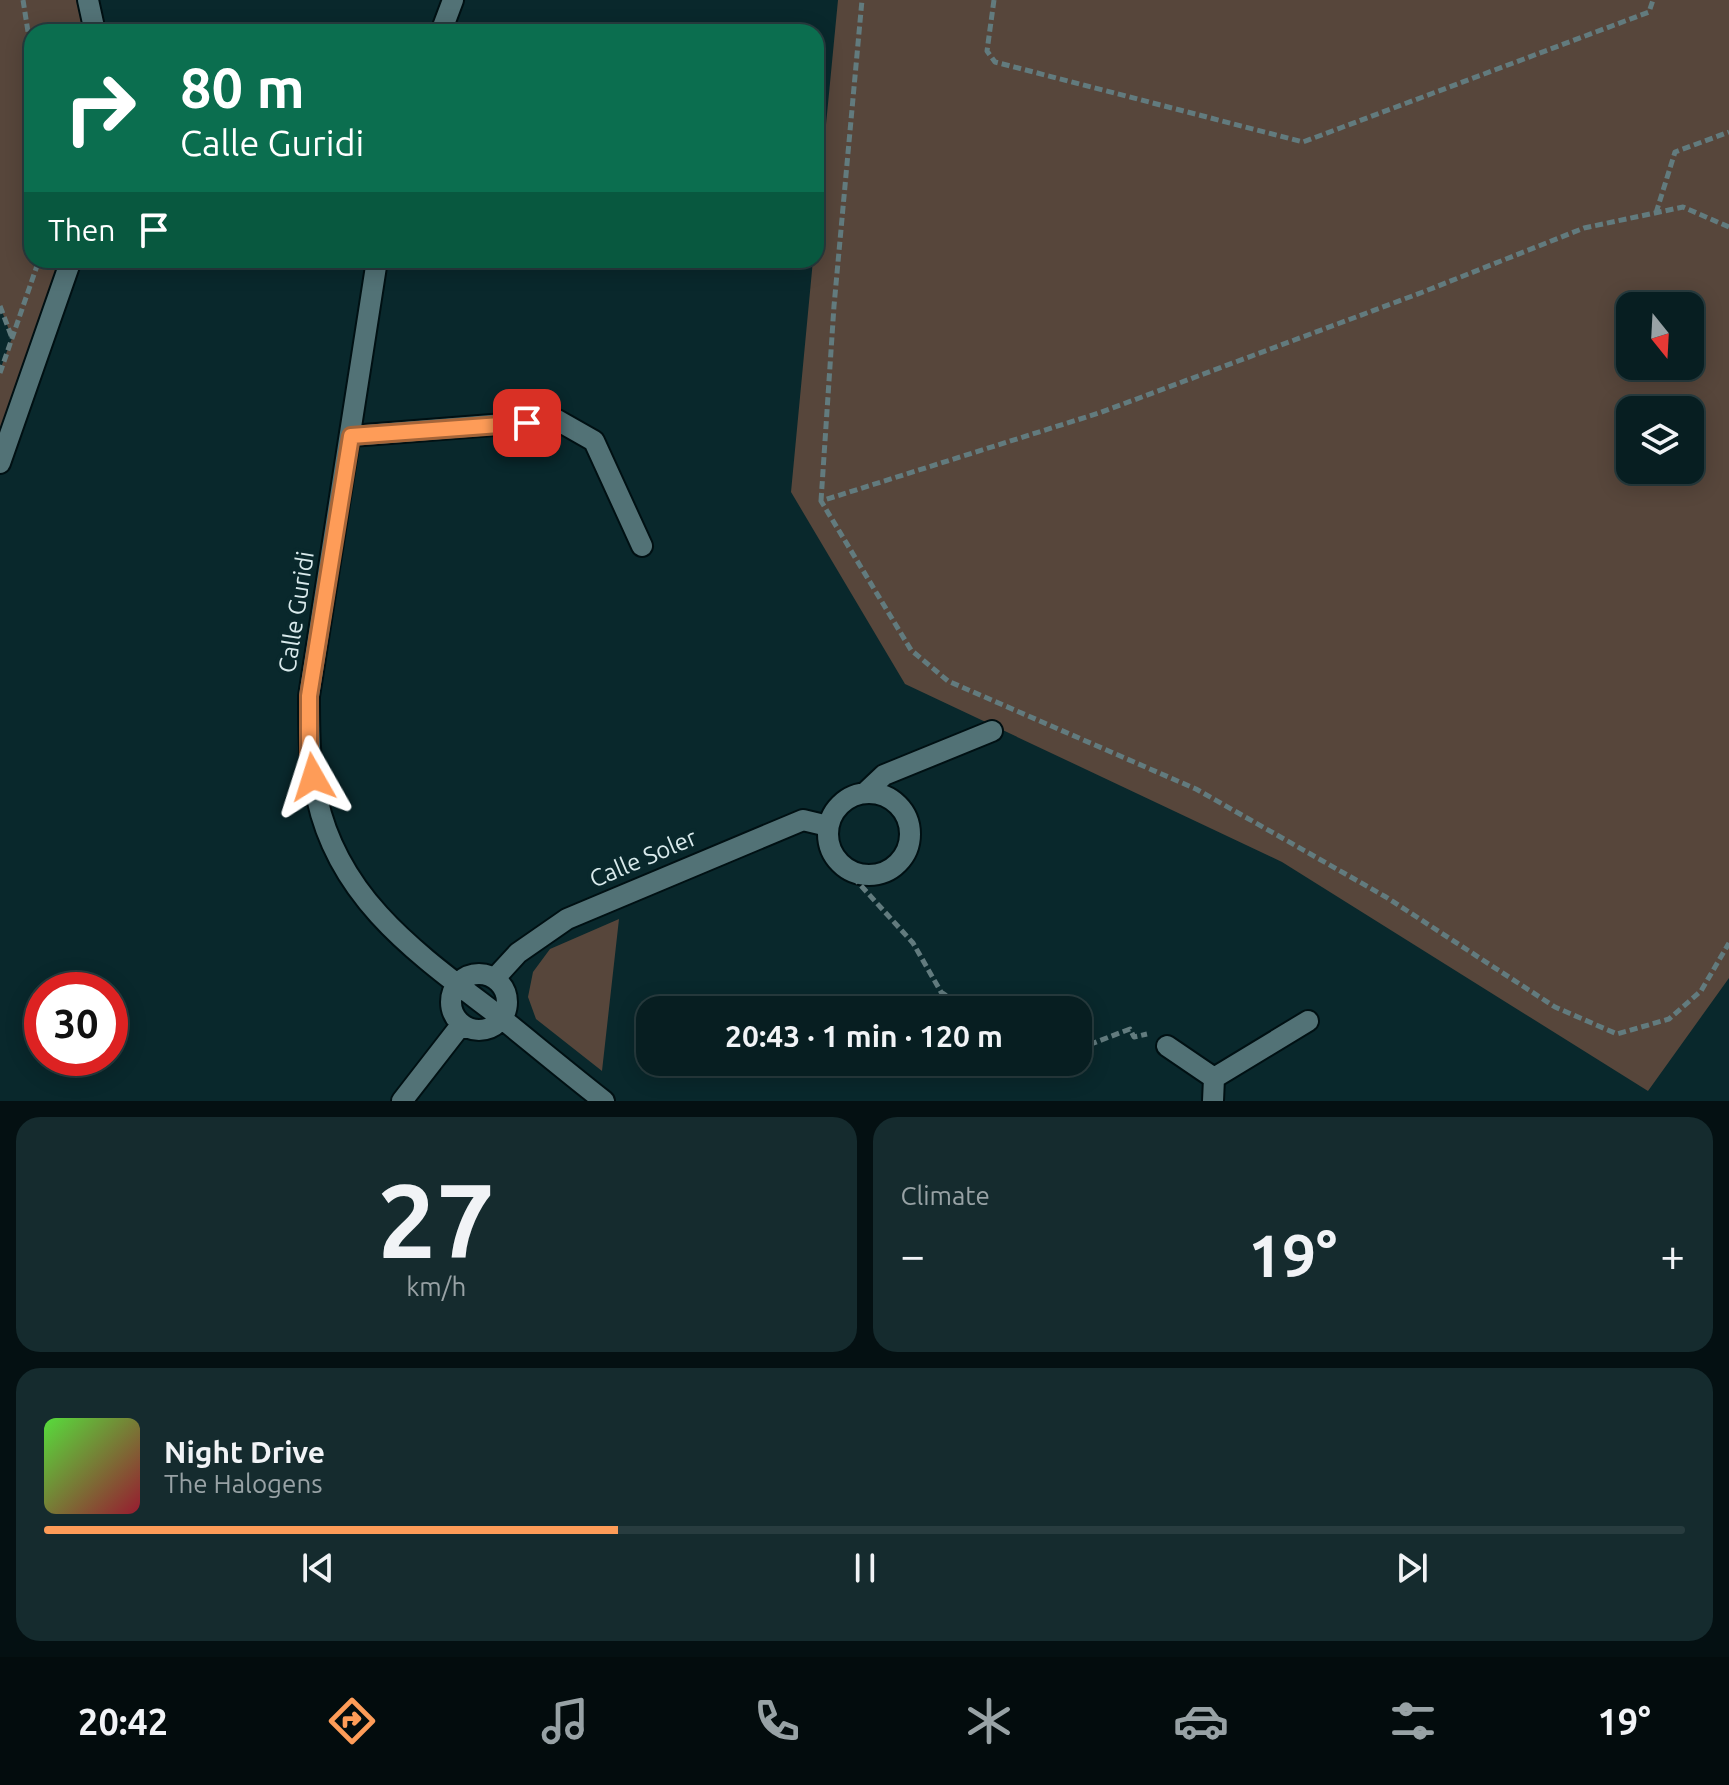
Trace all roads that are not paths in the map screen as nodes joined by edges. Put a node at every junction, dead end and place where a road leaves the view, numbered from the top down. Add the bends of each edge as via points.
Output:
1 (88, 0) edge
2 (453, 0) edge
3 (93, 24) edge
4 (444, 24) edge
5 (68, 268) edge
6 (376, 268) edge
7 (351, 436) junction
8 (0, 463) edge
9 (642, 546) dead end
10 (992, 731) dead end
11 (866, 792) junction
12 (828, 826) junction
13 (495, 978) junction
14 (457, 984) junction
15 (502, 1019) junction
16 (1308, 1021) dead end
17 (461, 1025) junction
18 (1167, 1046) road end
19 (1214, 1078) junction
20 (402, 1101) edge
21 (604, 1101) edge
22 (1213, 1101) edge

1 - 3 street
2 - 4 street
5 - 8 street
6 - 7 street, Calle Guridi
7 - 9 street via 557,420 594,441
7 - 14 street, Calle Guridi via 309,696 309,753 317,801 350,877 376,911 421,958
10 - 11 street via 884,775
11 - 12 street via 845,800
11 - 12 street via 896,802 906,815 909,846 890,870 875,875 845,868 834,857
12 - 13 street, Calle Soler via 803,820 567,919 518,953
13 - 14 street via 468,976
13 - 15 street via 507,997
14 - 15 street, Calle Guridi
14 - 17 street via 450,1001
15 - 17 street via 484,1031
15 - 21 street, Calle Guridi
16 - 19 street
17 - 20 street
18 - 19 street
19 - 22 street

